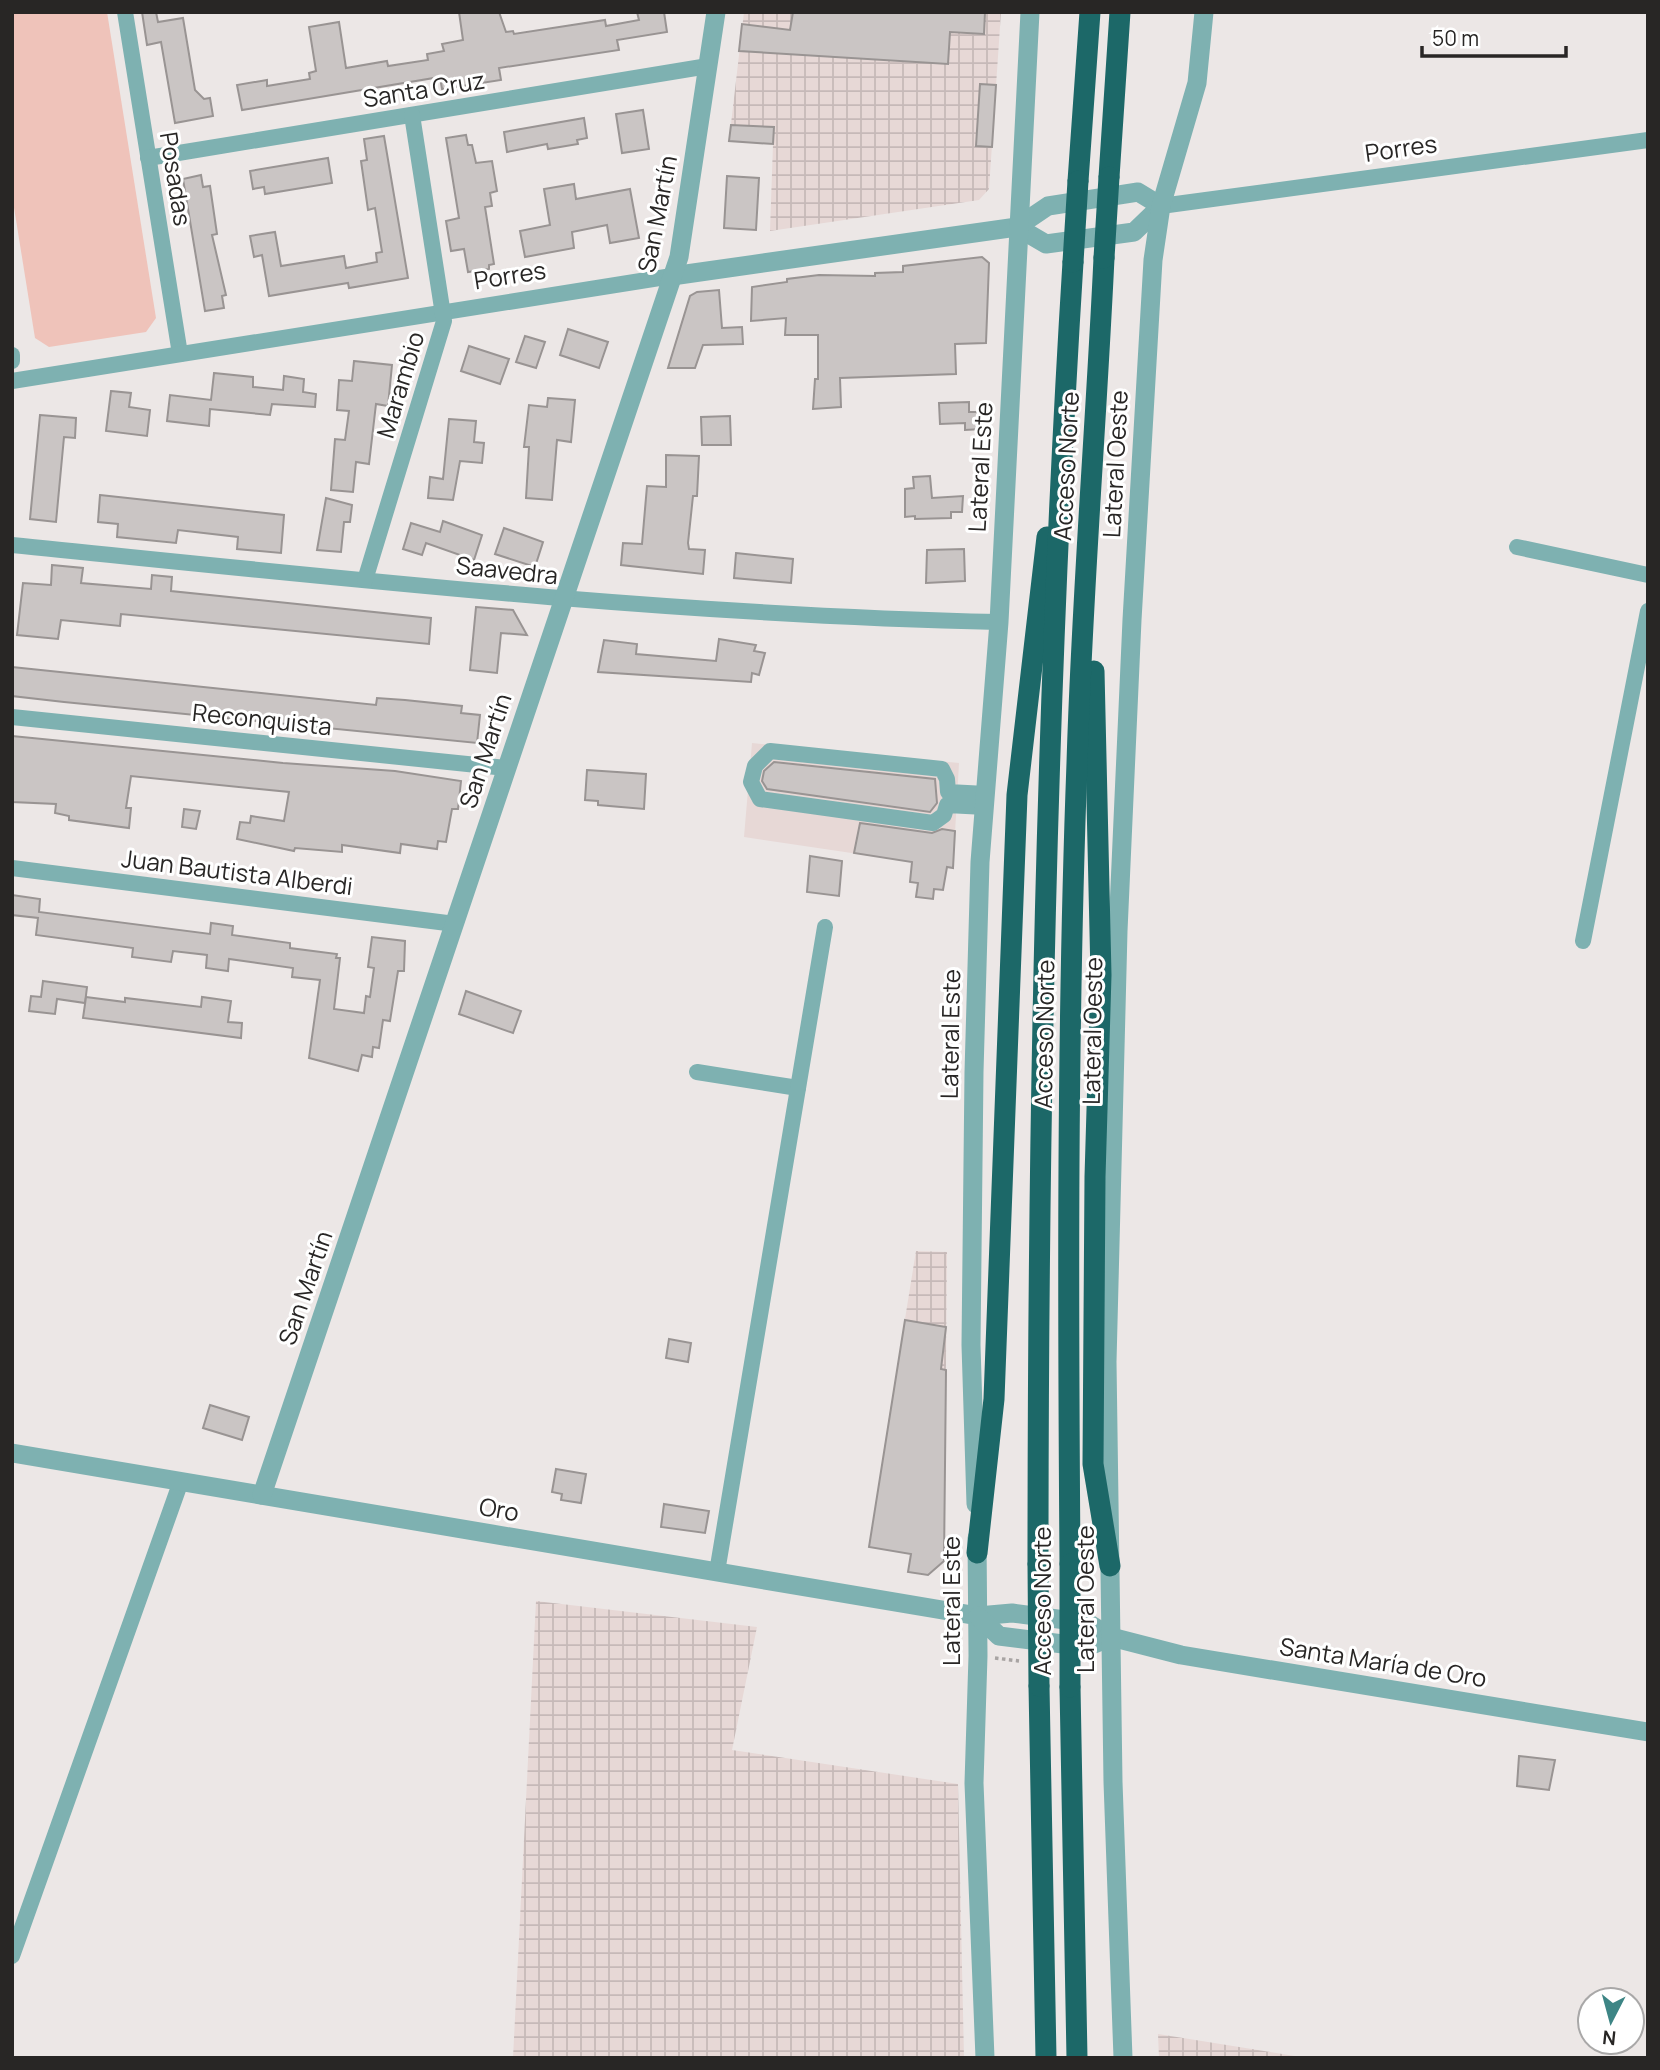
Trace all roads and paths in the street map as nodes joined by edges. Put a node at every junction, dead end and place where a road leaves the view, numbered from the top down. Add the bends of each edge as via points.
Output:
1 (125, 12) edge
2 (716, 12) edge
3 (1030, 12) edge
4 (1090, 12) edge
5 (1120, 12) edge
6 (1204, 12) edge
7 (708, 66) junction
8 (411, 115) junction
9 (1648, 140) edge
10 (148, 158) junction
11 (1161, 206) junction
12 (1017, 226) junction
13 (672, 276) junction
14 (442, 311) junction
15 (180, 354) junction
16 (12, 355) edge
17 (12, 361) edge
18 (12, 381) edge
19 (1064, 414) junction
20 (1090, 518) junction
21 (12, 545) edge
22 (1517, 547) dead end
23 (1648, 575) edge
24 (365, 580) junction
25 (561, 600) junction
26 (1648, 611) edge
27 (999, 622) junction
28 (12, 717) edge
29 (506, 768) junction
30 (985, 800) junction
31 (12, 868) edge
32 (455, 924) junction
33 (825, 927) dead end
34 (1583, 941) dead end
35 (697, 1072) dead end
36 (798, 1088) junction
37 (12, 1453) edge
38 (181, 1481) junction
39 (262, 1495) junction
40 (977, 1553) junction
41 (1110, 1566) junction
42 (718, 1572) junction
43 (978, 1616) junction
44 (1111, 1637) junction
45 (1648, 1732) edge
46 (12, 1956) edge
47 (985, 2058) edge
48 (1046, 2058) edge
49 (1077, 2058) edge
50 (1123, 2058) edge

1 - 10 street, Posadas
2 - 7 street, San Martín
3 - 12 street, Lateral Este
4 - 19 highway, Acceso Norte, bridge
5 - 20 highway, Acceso Norte, bridge
6 - 11 street, Lateral Oeste via 1197,83
7 - 8 street, Santa Cruz
7 - 13 street, San Martín via 679,257
8 - 10 street, Santa Cruz
8 - 14 street, Marambio
9 - 11 street, Porres
10 - 15 street, Posadas
11 - 12 street, Porres via 1138,192 1048,206
11 - 12 street via 1135,232 1046,244
11 - 41 street, Lateral Oeste via 1147,338 1118,931 1107,1362
12 - 13 street, Porres
12 - 27 street, Lateral Este
13 - 14 street, Porres
13 - 25 street, San Martín
14 - 15 street, Porres
14 - 24 street, Marambio via 444,321
15 - 18 street, Porres
16 - 17 street
19 - 40 highway via 1017,795 994,1399
19 - 48 highway, Acceso Norte, bridge via 1045,888 1038,1330 1038,1686
20 - 41 highway via 1101,975 1093,1464
20 - 49 highway, Acceso Norte, bridge via 1073,893 1068,1331
21 - 24 street, Saavedra
22 - 23 street
24 - 25 street, Saavedra
25 - 27 street, Saavedra via 789,616
25 - 29 street, San Martín
26 - 34 street
27 - 30 street, Lateral Este
28 - 29 street, Reconquista
29 - 32 street, San Martín
30 - 30 street via 948,792 942,769 770,751 755,766 751,782 760,799 933,823 944,815 947,805
30 - 40 street, Lateral Este via 974,1072 971,1345
31 - 32 street, Juan Bautista Alberdi
32 - 39 street, San Martín
33 - 36 street
35 - 36 street
36 - 42 street
37 - 38 street, Oro
38 - 39 street, Oro
38 - 46 street
39 - 42 street, Oro
40 - 43 street, Lateral Este
41 - 44 street, Lateral Oeste
42 - 43 street, Oro
43 - 44 street, Oro via 1012,1613 1088,1623
43 - 47 street, Lateral Este via 974,1783
44 - 45 street, Santa María de Oro via 1181,1655
44 - 50 street, Lateral Oeste

